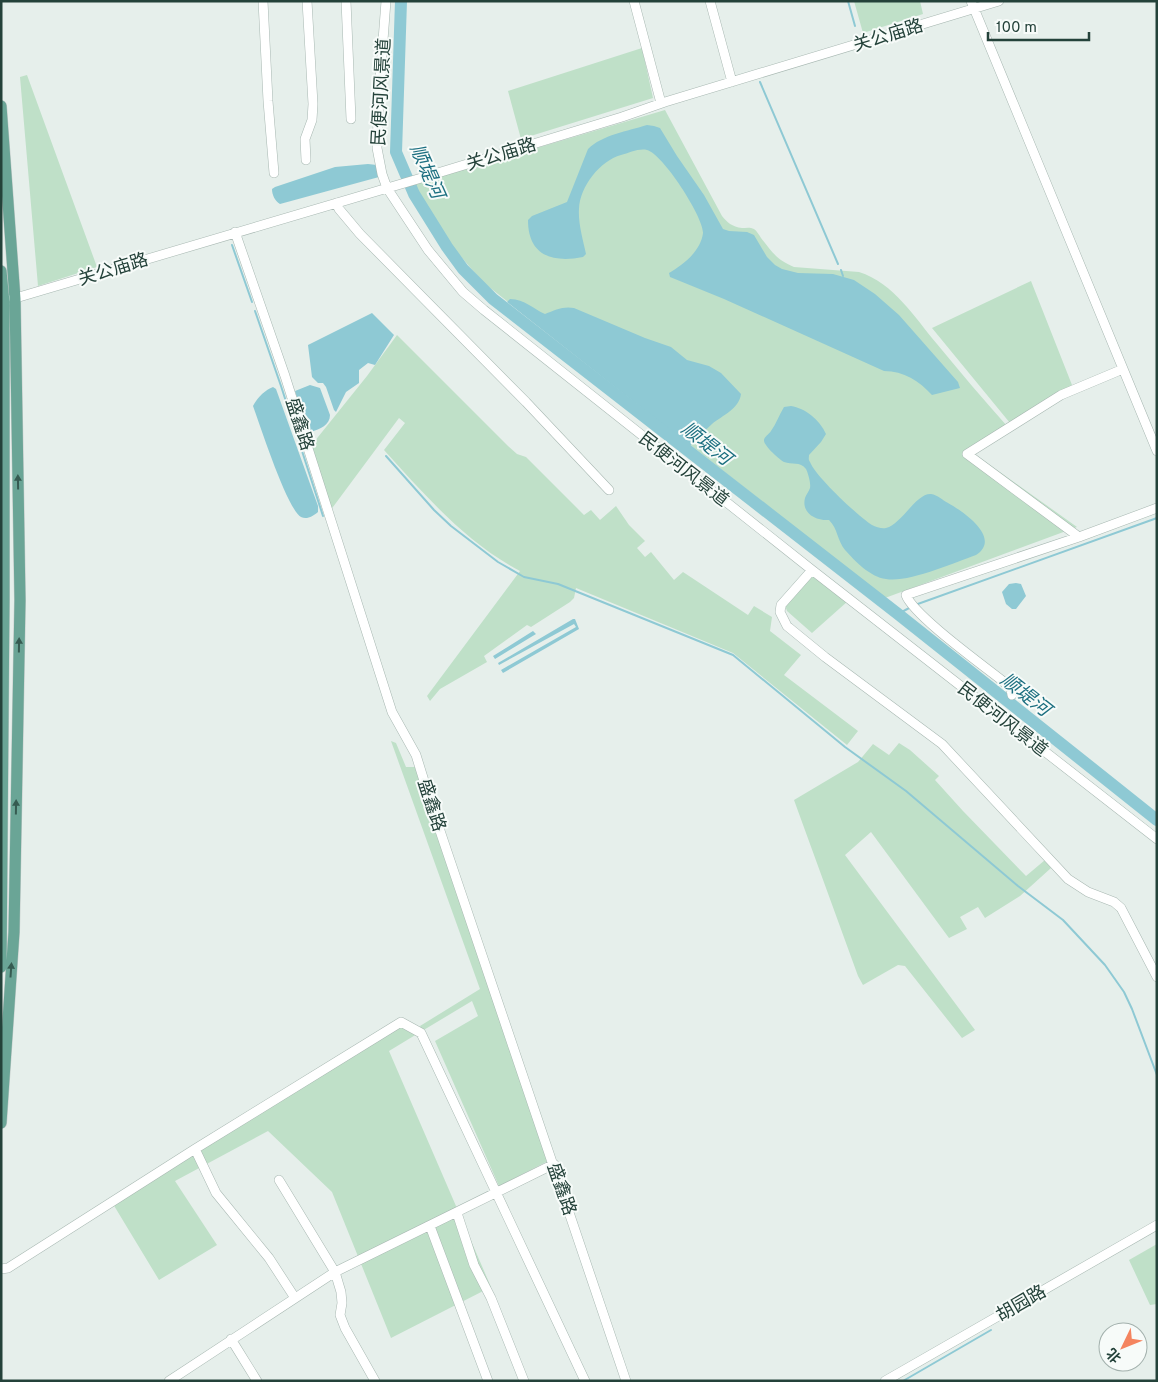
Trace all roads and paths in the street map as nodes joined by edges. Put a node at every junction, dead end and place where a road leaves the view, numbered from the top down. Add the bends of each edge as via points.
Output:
1 (263, 1) edge
2 (307, 1) edge
3 (346, 1) edge
4 (386, 1) edge
5 (634, 1) edge
6 (710, 1) edge
7 (999, 1) edge
8 (972, 5) edge
9 (732, 82) junction
10 (661, 103) junction
11 (1, 106) edge
12 (351, 119) dead end
13 (306, 160) dead end
14 (274, 173) dead end
15 (390, 187) junction
16 (336, 203) junction
17 (236, 232) junction
18 (1, 271) edge
19 (6, 301) edge
20 (1123, 369) junction
21 (1157, 451) edge
22 (609, 490) dead end
23 (1157, 508) edge
24 (1079, 538) junction
25 (3, 541) edge
26 (812, 570) junction
27 (1012, 695) dead end
28 (1157, 840) edge
29 (1, 967) edge
30 (1157, 977) edge
31 (1, 1123) edge
32 (195, 1149) junction
33 (554, 1164) junction
34 (279, 1180) dead end
35 (497, 1193) junction
36 (457, 1213) junction
37 (1157, 1225) edge
38 (430, 1226) junction
39 (1, 1269) edge
40 (335, 1272) junction
41 (295, 1298) junction
42 (231, 1339) junction
43 (173, 1380) edge
44 (257, 1381) edge
45 (375, 1381) edge
46 (488, 1381) edge
47 (524, 1381) edge
48 (585, 1381) edge
49 (626, 1381) edge
50 (885, 1381) edge

1 - 14 street
2 - 13 street via 313,104 312,120 305,138
3 - 12 street
4 - 15 street, 民便河风景道 via 377,148
5 - 10 street
6 - 9 street
7 - 8 street, 关公庙路
8 - 9 street, 关公庙路
8 - 20 street
9 - 10 street, 关公庙路
10 - 15 street, 关公庙路
11 - 19 main road
15 - 16 street, 关公庙路
15 - 26 street, 民便河风景道 via 428,250 470,298
16 - 17 street, 关公庙路
16 - 22 street via 338,210 360,234
17 - 19 street, 关公庙路
17 - 33 street, 盛鑫路 via 392,712 416,755
18 - 19 main road
19 - 25 main road
31 -> 19 main road via 14,932 20,600
20 - 21 street
20 - 24 street via 1061,396 966,454
23 - 24 street
24 - 27 street via 906,595 920,614 1004,682
25 - 29 main road
26 - 28 street, 民便河风景道
26 - 30 street via 781,605 780,612 787,626 942,744 1068,879 1121,908
32 - 35 street via 401,1022 421,1033
32 - 39 street via 8,1268
32 - 41 street via 216,1193 269,1258
33 - 35 street
33 - 49 street, 盛鑫路
34 - 40 street
35 - 36 street
35 - 48 street
36 - 38 street
36 - 47 street via 474,1265 491,1298
37 - 50 street, 胡园路
38 - 40 street
38 - 46 street
40 - 41 street
40 - 45 street via 341,1292 340,1315
41 - 42 street
42 - 43 street
42 - 44 street

